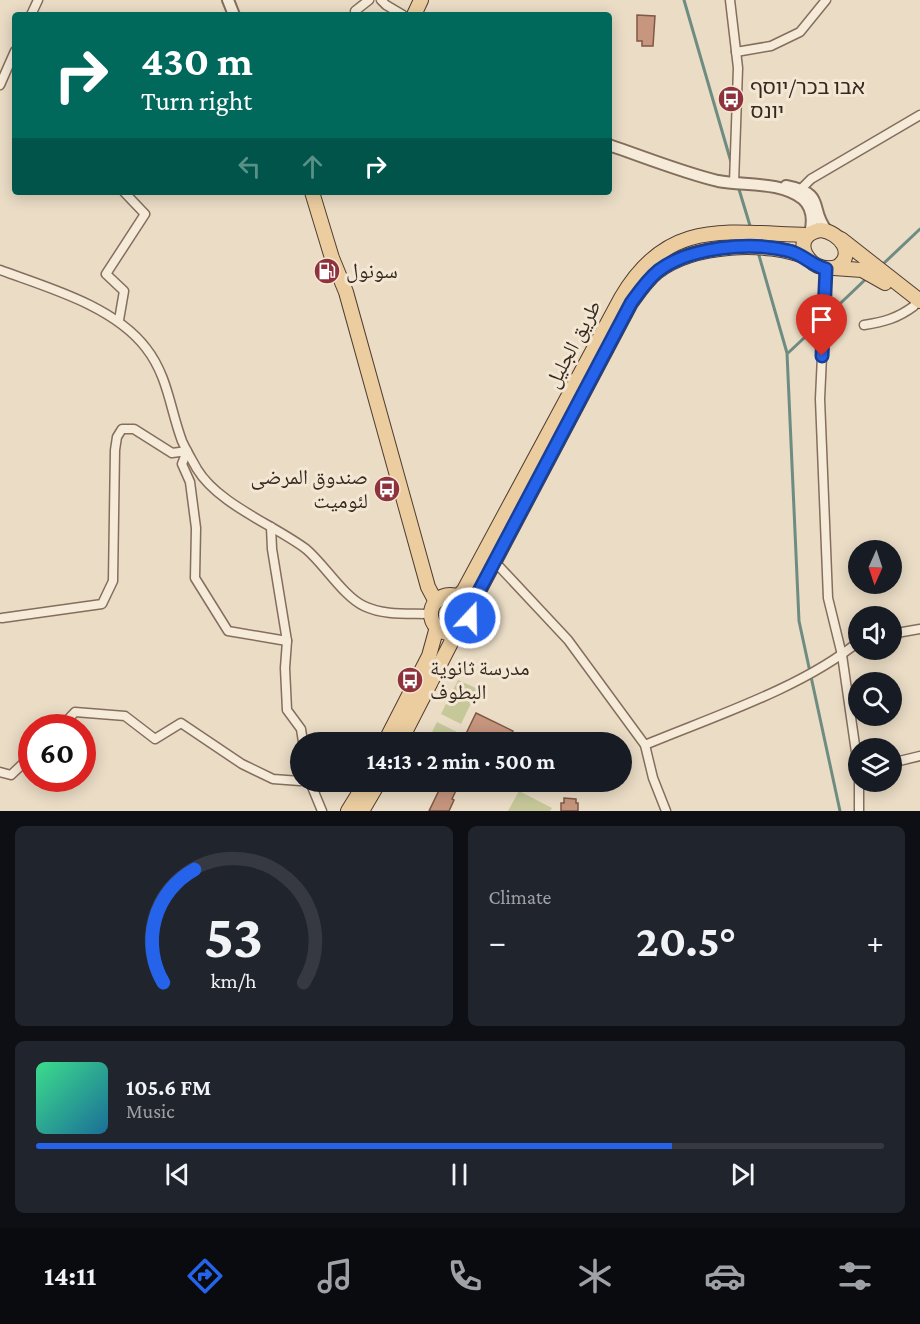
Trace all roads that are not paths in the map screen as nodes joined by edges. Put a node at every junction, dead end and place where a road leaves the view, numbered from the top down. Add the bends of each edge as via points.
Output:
1 (369, 0) edge
2 (381, 0) edge
3 (730, 0) edge
4 (826, 0) edge
5 (355, 12) edge
6 (398, 12) edge
7 (736, 52) junction
8 (12, 58) edge
9 (0, 85) edge
10 (920, 115) edge
11 (612, 146) edge
12 (734, 183) junction
13 (798, 192) junction
14 (127, 195) edge
15 (313, 195) edge
16 (809, 234) junction
17 (833, 235) junction
18 (808, 258) junction
19 (830, 269) junction
20 (0, 270) edge
21 (918, 306) edge
22 (119, 320) junction
23 (864, 325) dead end
24 (187, 451) junction
25 (270, 527) junction
26 (495, 562) junction
27 (458, 597) junction
28 (433, 608) junction
29 (2, 618) dead end
30 (470, 618) junction
31 (437, 627) junction
32 (920, 629) edge
33 (902, 632) edge
34 (456, 633) junction
35 (287, 641) junction
36 (848, 650) edge
37 (842, 655) junction
38 (73, 714) edge
39 (301, 732) edge
40 (390, 732) edge
41 (405, 732) edge
42 (854, 738) edge
43 (645, 745) junction
44 (920, 756) edge
45 (902, 760) edge
46 (18, 769) edge
47 (0, 772) edge
48 (290, 780) edge
49 (313, 792) edge
50 (360, 792) edge
51 (373, 792) edge
52 (859, 792) edge
53 (322, 811) edge
54 (348, 811) edge
55 (362, 811) edge
56 (666, 811) edge
57 (858, 811) edge

1 - 5 street
2 - 6 street
3 - 7 street
4 - 7 street via 800,32 771,46
7 - 12 street
8 - 9 street
10 - 13 street via 811,179
11 - 12 street
12 - 13 street
13 - 16 street via 811,213
13 - 17 street via 813,198 820,221
14 - 22 street via 145,214 106,274 123,291
15 - 28 main road via 346,292
16 - 17 main road via 818,231
16 - 18 main road via 803,245
16 - 27 main road, طريق الجليل via 715,233 687,238 669,246 638,272
17 - 19 main road via 845,249 845,257 840,265
17 - 21 main road
18 - 19 main road via 815,265
18 - 26 main road, طريق الجليل via 767,248 719,250 695,253 657,272 631,303
19 - 21 main road via 869,273
19 - 37 street via 821,434 828,598
20 - 22 street
21 - 23 street via 885,322
22 - 24 street via 147,348 164,378
24 - 25 street via 199,472 218,492
24 - 29 street via 172,453 134,429 122,429 115,450 113,581 102,604
24 - 35 street via 182,464 190,482 196,528 195,578 228,631
25 - 28 street via 307,550 363,606 387,614
25 - 35 street
26 - 30 main road, طريق الجليل
26 - 43 street via 568,640
27 - 28 main road via 446,596
27 - 30 main road via 467,605
28 - 31 main road via 432,620
30 - 34 main road
31 - 34 main road via 445,633
31 - 40 main road via 429,656
32 - 33 street
34 - 41 main road
35 - 39 street via 287,710
36 - 37 street
37 - 42 street
37 - 43 street via 775,691
38 - 48 street via 125,716 155,739 181,723 242,764 273,779
43 - 56 street
44 - 45 street
46 - 47 street via 11,776
49 - 53 street
50 - 54 main road
51 - 55 main road
52 - 57 street

